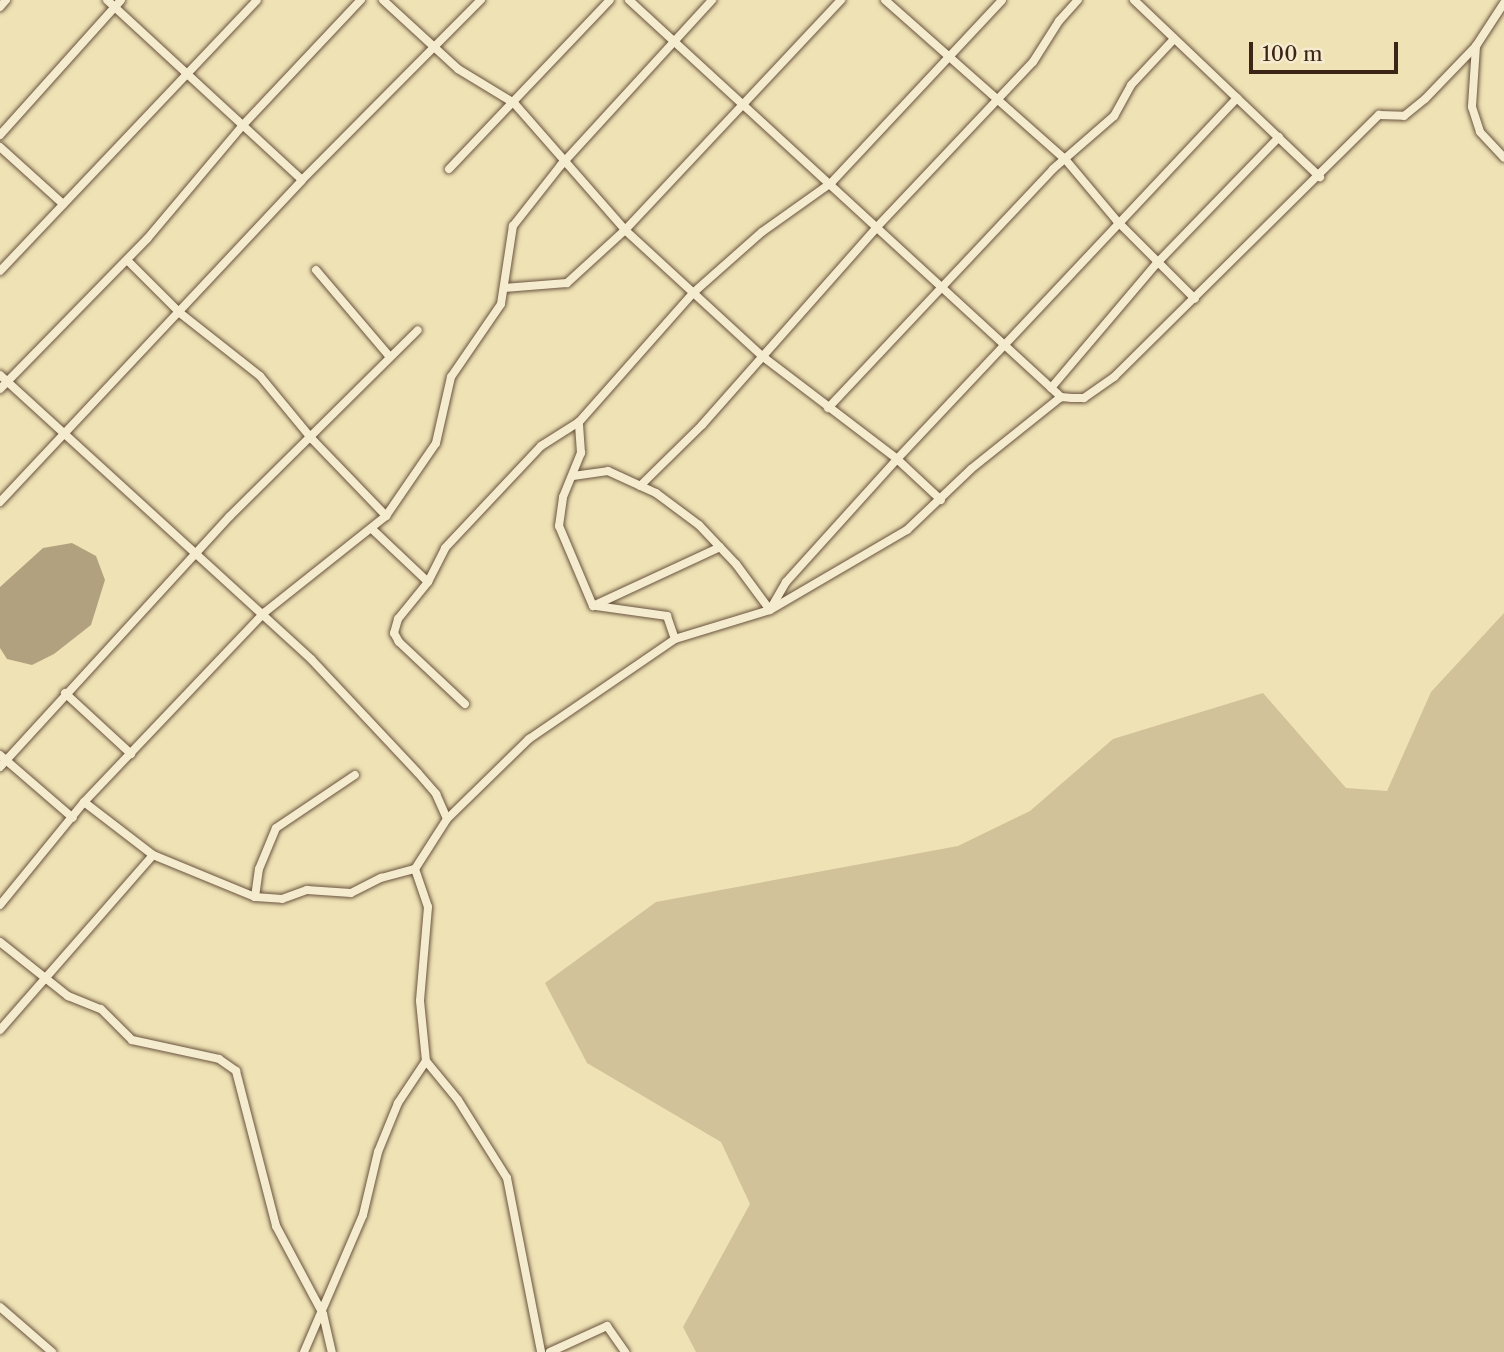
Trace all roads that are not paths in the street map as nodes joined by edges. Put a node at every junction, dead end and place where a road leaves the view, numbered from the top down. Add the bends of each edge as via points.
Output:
1 (6, 0) edge
2 (107, 0) edge
3 (121, 0) edge
4 (257, 0) edge
5 (361, 0) edge
6 (383, 0) edge
7 (481, 0) edge
8 (610, 0) edge
9 (629, 0) edge
10 (712, 0) edge
11 (841, 0) edge
12 (885, 0) edge
13 (1002, 0) edge
14 (1078, 0) edge
15 (1134, 0) edge
16 (1504, 3) edge
17 (0, 7) edge
18 (114, 7) junction
19 (674, 38) junction
20 (1174, 39) junction
21 (1475, 46) junction
22 (435, 47) junction
23 (951, 58) junction
24 (186, 70) junction
25 (1000, 98) junction
26 (1237, 98) junction
27 (514, 103) junction
28 (741, 103) junction
29 (243, 125) junction
30 (0, 135) edge
31 (1279, 137) junction
32 (0, 147) edge
33 (1504, 158) edge
34 (566, 159) junction
35 (1065, 159) junction
36 (449, 169) dead end
37 (1320, 177) junction
38 (302, 180) junction
39 (831, 183) junction
40 (63, 204) junction
41 (1117, 221) junction
42 (876, 228) junction
43 (625, 230) junction
44 (127, 260) junction
45 (1158, 262) junction
46 (316, 270) dead end
47 (0, 271) edge
48 (504, 288) junction
49 (942, 288) junction
50 (693, 293) junction
51 (1195, 299) junction
52 (180, 313) junction
53 (418, 330) dead end
54 (1004, 345) junction
55 (762, 356) junction
56 (390, 357) junction
57 (4, 378) edge
58 (1051, 388) junction
59 (0, 389) edge
60 (1061, 397) junction
61 (828, 408) junction
62 (579, 422) junction
63 (63, 434) junction
64 (312, 439) junction
65 (897, 459) junction
66 (573, 476) junction
67 (640, 486) junction
68 (942, 500) junction
69 (0, 502) edge
70 (386, 516) junction
71 (372, 529) junction
72 (720, 547) junction
73 (194, 554) junction
74 (428, 582) junction
75 (593, 606) junction
76 (770, 610) junction
77 (264, 613) junction
78 (675, 639) junction
79 (65, 693) junction
80 (465, 704) dead end
81 (131, 754) junction
82 (2, 761) edge
83 (355, 775) dead end
84 (84, 802) junction
85 (73, 818) junction
86 (447, 820) junction
87 (153, 855) junction
88 (415, 869) junction
89 (255, 897) junction
90 (0, 905) edge
91 (0, 942) edge
92 (42, 977) junction
93 (0, 1030) edge
94 (426, 1061) junction
95 (3, 1310) edge
96 (323, 1314) junction
97 (0, 1320) edge
98 (52, 1352) edge
99 (304, 1352) edge
100 (332, 1352) edge
101 (541, 1352) edge
102 (550, 1352) edge
103 (625, 1352) edge

1 - 17 street
2 - 18 street
3 - 18 street
4 - 24 street
5 - 29 street
6 - 22 street
7 - 22 street
8 - 27 street
9 - 19 street
10 - 19 street
11 - 28 street
12 - 23 street
13 - 23 street
14 - 25 street
15 - 20 street
16 - 21 street
18 - 24 street
18 - 30 street
19 - 28 street
19 - 34 street
20 - 26 street
20 - 35 street via 1131,85 1114,116
21 - 33 street via 1472,107 1480,132
21 - 37 street via 1404,116 1379,115
22 - 27 street via 458,69
22 - 38 street
23 - 25 street
23 - 39 street
24 - 29 street
24 - 40 street
25 - 35 street
25 - 42 street
26 - 31 street
26 - 41 street
27 - 34 street
27 - 36 street
28 - 39 street
28 - 43 street
29 - 38 street
29 - 44 street
31 - 37 street
31 - 45 street
32 - 40 street
34 - 43 street
34 - 48 street via 513,226
35 - 41 street
35 - 49 street
37 - 51 street
38 - 52 street
39 - 42 street
39 - 50 street via 762,232
40 - 47 street
41 - 45 street
41 - 54 street
42 - 49 street
42 - 55 street
43 - 48 street via 567,283
43 - 50 street
44 - 52 street
44 - 57 street
45 - 51 street
45 - 58 street
46 - 56 street
48 - 70 street via 501,304 451,377 436,443
49 - 54 street
49 - 61 street
50 - 55 street
50 - 62 street
51 - 60 street via 1098,390 1084,398
52 - 63 street
52 - 64 street via 260,376
53 - 56 street
54 - 58 street
54 - 65 street
55 - 61 street
55 - 67 street
56 - 64 street
57 - 59 street
57 - 63 street
58 - 60 street
60 - 68 street via 971,469
61 - 65 street
62 - 66 street via 582,453
62 - 74 street via 541,446 440,554
63 - 69 street
63 - 73 street
64 - 70 street
64 - 73 street
65 - 68 street
65 - 76 street via 786,583
66 - 67 street via 608,471
66 - 75 street via 558,512 559,526
67 - 72 street via 699,525
68 - 76 street via 907,530
70 - 71 street
71 - 74 street
71 - 77 street
72 - 75 street
72 - 76 street
73 - 77 street
73 - 79 street
74 - 80 street via 398,619 394,633
75 - 78 street via 667,616
76 - 78 street
77 - 81 street
77 - 86 street via 418,773 436,794
78 - 86 street via 528,739
79 - 81 street
79 - 82 street
81 - 84 street
82 - 85 street
83 - 89 street via 276,828 259,869
84 - 85 street
84 - 87 street
85 - 90 street
86 - 88 street
87 - 89 street
87 - 92 street
88 - 89 street via 381,878 351,893 307,890 282,899
88 - 94 street via 428,907 420,1001
91 - 92 street
92 - 93 street
92 - 96 street via 68,996 101,1009 132,1040 219,1059 236,1071 276,1226
94 - 96 street via 398,1103 378,1152 363,1215
94 - 101 street via 458,1100 507,1178
95 - 97 street
95 - 98 street
96 - 99 street
96 - 100 street
102 - 103 street via 607,1326

